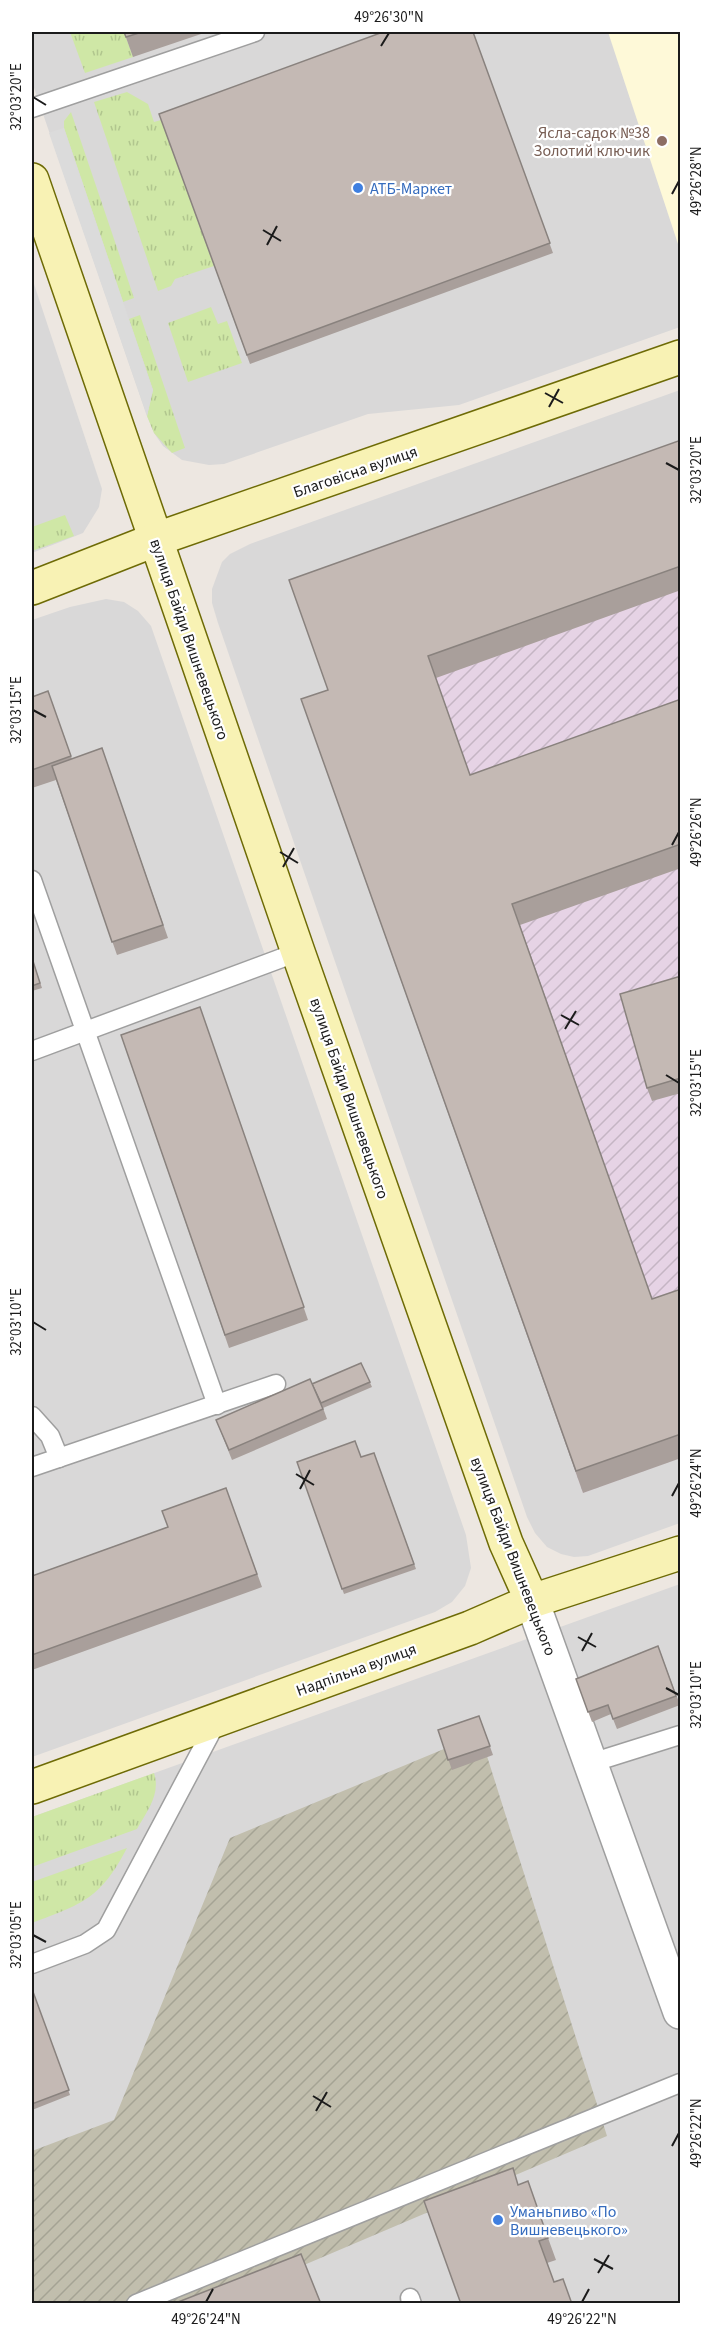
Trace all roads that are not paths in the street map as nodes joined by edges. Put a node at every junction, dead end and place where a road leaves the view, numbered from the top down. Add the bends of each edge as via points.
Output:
1 (255, 32) edge
2 (32, 108) edge
3 (32, 180) edge
4 (681, 357) edge
5 (157, 539) junction
6 (32, 588) edge
7 (32, 880) edge
8 (298, 952) junction
9 (85, 1032) junction
10 (32, 1051) edge
11 (276, 1384) dead end
12 (217, 1405) junction
13 (32, 1416) edge
14 (59, 1458) junction
15 (32, 1467) edge
16 (681, 1553) edge
17 (532, 1602) junction
18 (218, 1719) junction
19 (681, 1735) edge
20 (591, 1763) junction
21 (32, 1787) edge
22 (32, 1964) edge
23 (681, 2012) edge
24 (681, 2083) edge
25 (136, 2304) edge

1 - 2 lane
3 - 5 main road, вулиця Байди Вишневецького
4 - 5 main road, Благовісна вулиця
5 - 6 main road, Благовісна вулиця
5 - 8 main road, вулиця Байди Вишневецького
7 - 9 lane
8 - 9 lane
8 - 17 main road, вулиця Байди Вишневецького via 506,1543
9 - 10 lane
9 - 12 lane
11 - 12 lane
12 - 14 lane
13 - 14 lane via 50,1436
14 - 15 lane
16 - 17 main road, Надпільна вулиця
17 - 18 main road, Надпільна вулиця
17 - 20 street, вулиця Байди Вишневецького
18 - 21 main road, Надпільна вулиця
18 - 22 lane via 106,1930 85,1944
19 - 20 lane
20 - 23 street, вулиця Байди Вишневецького
24 - 25 lane

